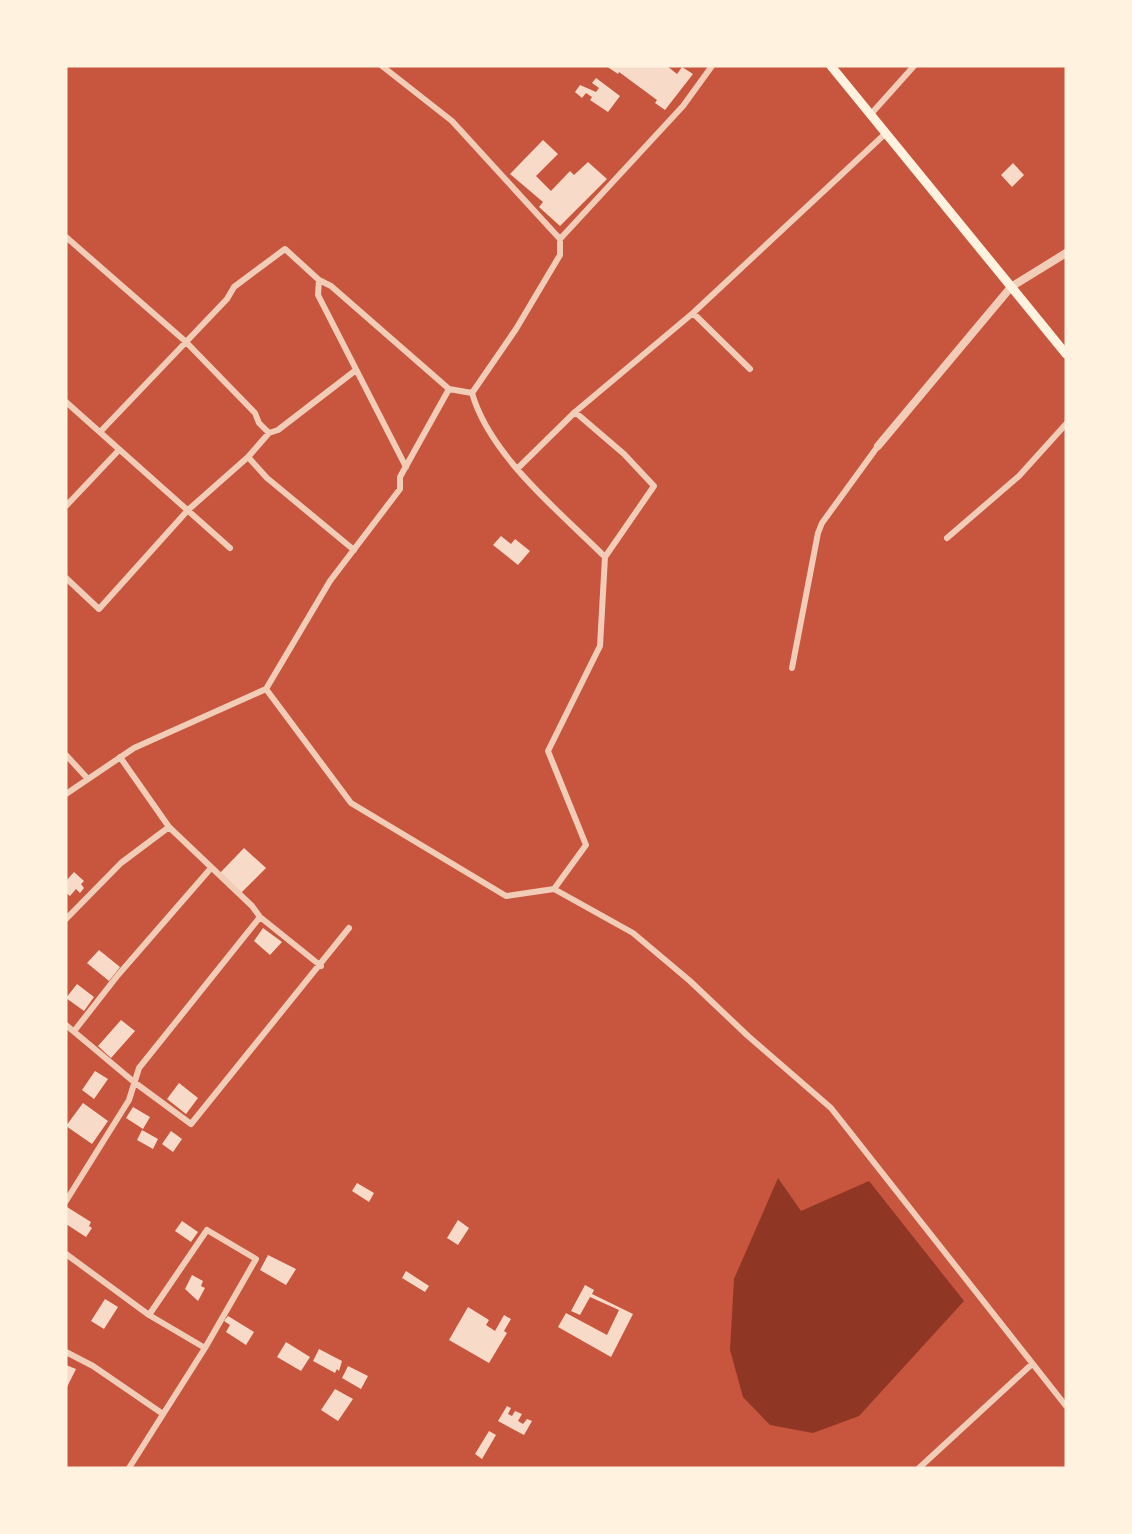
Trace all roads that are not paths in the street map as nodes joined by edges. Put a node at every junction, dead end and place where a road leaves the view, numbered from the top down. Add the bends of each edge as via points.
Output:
1 (382, 66) edge
2 (712, 66) edge
3 (831, 66) edge
4 (914, 66) edge
5 (871, 114) junction
6 (886, 133) junction
7 (66, 237) edge
8 (560, 239) junction
9 (1066, 253) edge
10 (319, 280) junction
11 (1011, 287) junction
12 (693, 313) junction
13 (185, 341) junction
14 (1066, 354) edge
15 (356, 369) junction
16 (750, 369) dead end
17 (449, 389) junction
18 (472, 393) junction
19 (66, 402) edge
20 (575, 412) junction
21 (1066, 424) edge
22 (101, 431) junction
23 (269, 433) junction
24 (878, 446) joint
25 (119, 450) junction
26 (248, 458) junction
27 (406, 467) junction
28 (517, 469) junction
29 (66, 506) edge
30 (188, 510) junction
31 (947, 538) dead end
32 (230, 549) dead end
33 (354, 550) junction
34 (605, 557) junction
35 (66, 578) edge
36 (792, 668) dead end
37 (266, 688) junction
38 (66, 755) edge
39 (120, 757) junction
40 (88, 779) junction
41 (66, 794) edge
42 (169, 827) junction
43 (211, 868) junction
44 (554, 889) junction
45 (260, 917) junction
46 (66, 919) edge
47 (349, 928) dead end
48 (321, 966) junction
49 (66, 1025) edge
50 (75, 1030) junction
51 (134, 1082) junction
52 (66, 1201) edge
53 (66, 1254) edge
54 (149, 1315) junction
55 (205, 1348) junction
56 (66, 1352) edge
57 (1032, 1364) junction
58 (1066, 1406) edge
59 (162, 1414) junction
60 (129, 1468) edge
61 (919, 1468) edge

1 - 8 street via 452,121
2 - 8 street via 683,106
3 - 5 main road
4 - 5 street
5 - 6 main road
6 - 11 main road
6 - 12 street
7 - 13 street
8 - 18 street via 560,255
9 - 11 street
10 - 13 street via 285,249 234,288
10 - 15 street via 318,295
10 - 17 street via 331,285
11 - 14 main road
11 - 24 street
12 - 16 street
12 - 20 street
13 - 22 street
13 - 23 street
15 - 23 street
15 - 27 street
17 - 18 street
17 - 27 street
18 - 28 street via 478,413
19 - 22 street
20 - 28 street
20 - 34 street via 654,486
21 - 31 street via 1019,476
22 - 25 street
23 - 26 street
24 - 36 street via 818,533
25 - 29 street
25 - 30 street
26 - 30 street
26 - 33 street
27 - 33 street via 400,477 400,489
28 - 34 street
30 - 32 street
30 - 35 street via 99,609
33 - 37 street via 330,581
34 - 44 street via 600,646 548,752 586,845
37 - 39 street
37 - 44 street via 351,803 506,896
38 - 40 street
39 - 40 street
39 - 42 street
40 - 41 street
42 - 43 street
42 - 46 street via 121,863
43 - 45 street
43 - 50 street
44 - 57 street via 633,933 831,1108
45 - 48 street
45 - 51 street via 139,1068
47 - 48 street
48 - 51 street via 191,1124
49 - 50 street
50 - 51 street
51 - 52 street via 123,1109
53 - 54 street
54 - 55 street
54 - 55 street via 207,1230 256,1259
55 - 59 street
56 - 59 street
57 - 58 street
57 - 61 street
59 - 60 street

